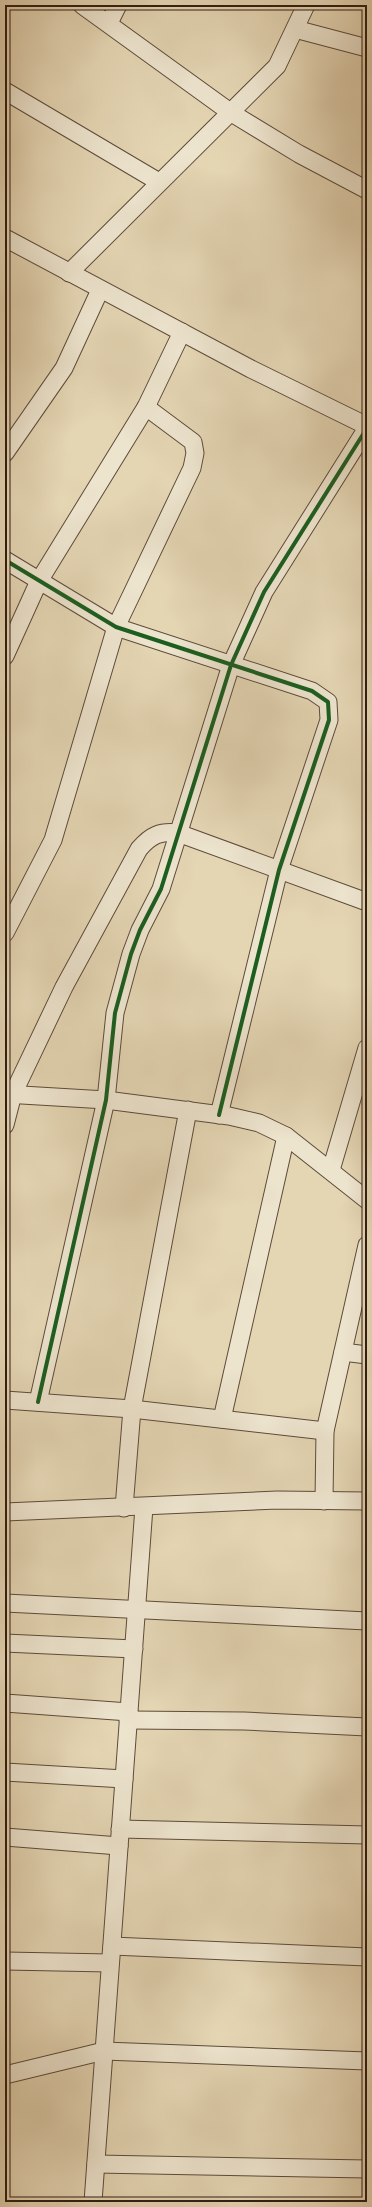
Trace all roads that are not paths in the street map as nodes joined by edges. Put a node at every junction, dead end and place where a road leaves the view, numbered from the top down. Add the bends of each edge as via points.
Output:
1 (82, 5) edge
2 (118, 5) edge
3 (306, 5) edge
4 (109, 23) junction
5 (295, 29) junction
6 (367, 48) edge
7 (5, 91) edge
8 (230, 112) junction
9 (159, 182) junction
10 (367, 190) edge
11 (7, 243) edge
12 (69, 273) junction
13 (100, 290) junction
14 (182, 332) junction
15 (146, 407) junction
16 (367, 427) edge
17 (5, 453) edge
18 (5, 560) edge
19 (39, 581) junction
20 (116, 627) junction
21 (5, 656) edge
22 (232, 665) junction
23 (178, 833) junction
24 (279, 870) junction
25 (367, 902) edge
26 (5, 933) edge
27 (367, 1048) edge
28 (9, 1094) edge
29 (106, 1100) junction
30 (188, 1110) junction
31 (219, 1115) junction
32 (5, 1125) edge
33 (286, 1136) junction
34 (331, 1170) junction
35 (367, 1200) edge
36 (367, 1245) edge
37 (343, 1352) junction
38 (367, 1355) edge
39 (5, 1400) edge
40 (38, 1402) junction
41 (132, 1409) junction
42 (222, 1419) junction
43 (325, 1431) junction
44 (324, 1501) junction
45 (367, 1501) edge
46 (144, 1507) junction
47 (124, 1508) junction
48 (5, 1512) edge
49 (5, 1603) edge
50 (137, 1610) junction
51 (367, 1621) edge
52 (5, 1643) edge
53 (134, 1649) junction
54 (5, 1703) edge
55 (129, 1716) junction
56 (367, 1727) edge
57 (5, 1772) edge
58 (124, 1779) junction
59 (120, 1829) junction
60 (367, 1835) edge
61 (5, 1837) edge
62 (119, 1846) junction
63 (112, 1946) junction
64 (367, 1957) edge
65 (5, 1961) edge
66 (110, 1963) junction
67 (104, 2051) junction
68 (367, 2061) edge
69 (5, 2075) edge
70 (96, 2164) junction
71 (367, 2168) edge
72 (93, 2202) edge

1 - 4 street
2 - 4 street
3 - 5 street
4 - 8 street
5 - 6 street
5 - 8 street via 277,66
7 - 9 street
8 - 9 street
8 - 10 street via 299,154
9 - 12 street
11 - 12 street
12 - 13 street
13 - 14 street
13 - 17 street via 64,368
14 - 15 street
14 - 16 street
15 - 19 street
15 - 20 street via 193,442 195,453 192,468
16 - 22 street via 264,592
18 - 19 street
19 - 20 street
19 - 21 street
20 - 22 street
20 - 26 street via 52,840
22 - 23 street
22 - 24 street via 312,691 328,702 329,720
23 - 24 street
23 - 28 street via 163,832 155,835 139,849
23 - 29 street via 161,889 140,930 122,981 114,1013
24 - 25 street
24 - 31 street
27 - 34 street
28 - 29 street
28 - 32 street
29 - 30 street
29 - 40 street
30 - 31 street
30 - 41 street
31 - 33 street via 259,1122
33 - 34 street
33 - 42 street
34 - 35 street
36 - 37 street
37 - 38 street
37 - 43 street
39 - 40 street
40 - 41 street
41 - 42 street
41 - 47 street
42 - 43 street
43 - 44 street
44 - 45 street
44 - 46 street via 277,1500
46 - 47 street
46 - 50 street
47 - 48 street
49 - 50 street
50 - 51 street
50 - 53 street
52 - 53 street
53 - 55 street
54 - 55 street
55 - 56 street
55 - 58 street
57 - 58 street
58 - 59 street
59 - 60 street
59 - 62 street
61 - 62 street
62 - 63 street
63 - 64 street
63 - 66 street
65 - 66 street
66 - 67 street
67 - 68 street
67 - 69 street
67 - 70 street
70 - 71 street
70 - 72 street

